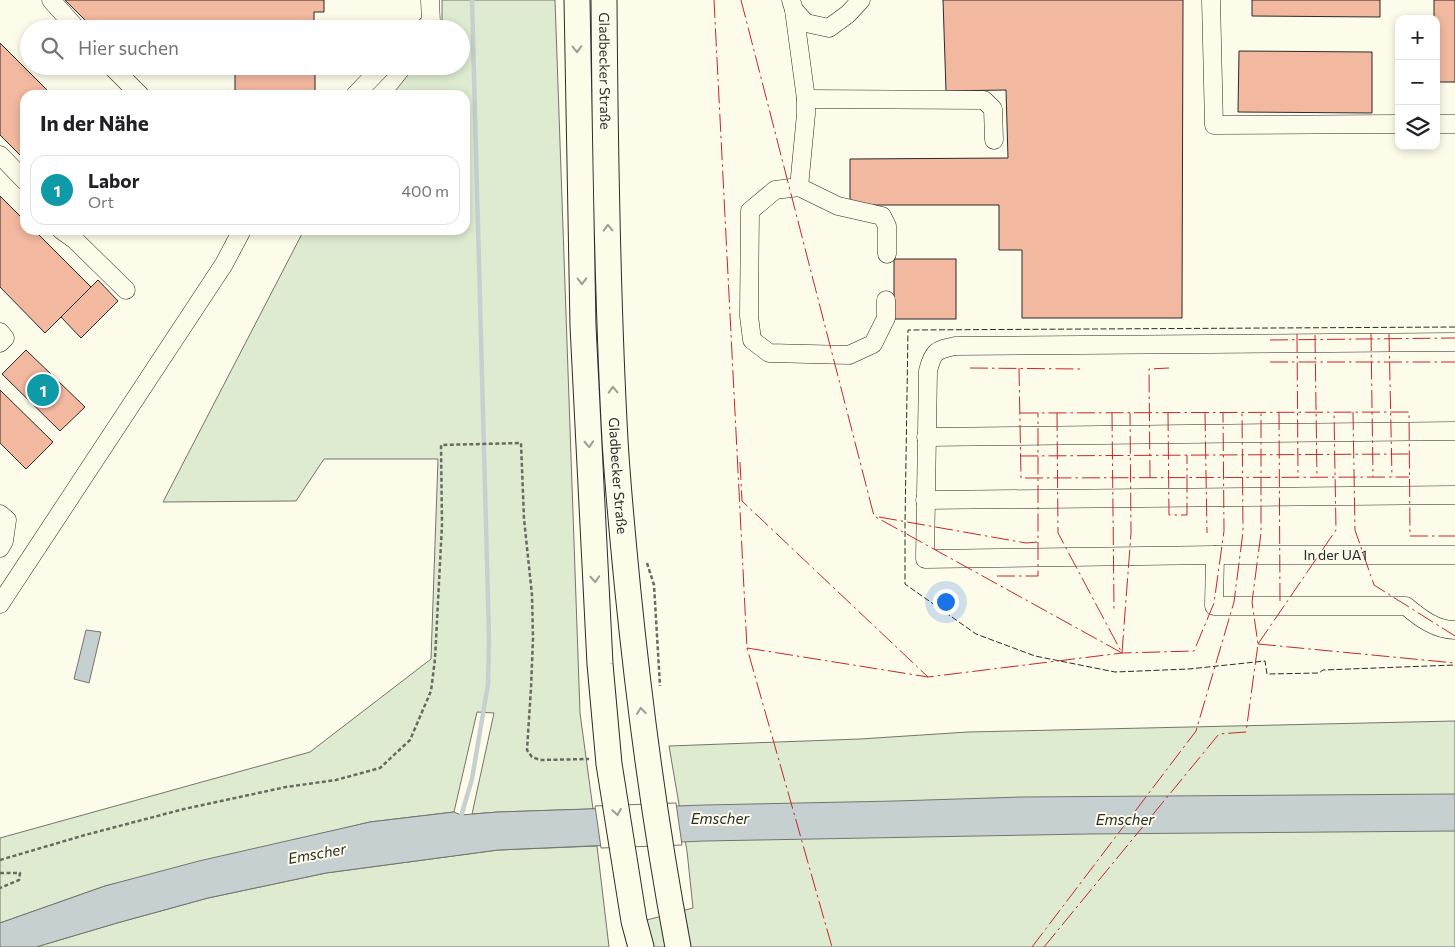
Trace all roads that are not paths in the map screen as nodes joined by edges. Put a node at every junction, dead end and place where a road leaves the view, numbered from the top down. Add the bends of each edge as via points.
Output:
1 (51, 0) edge
2 (430, 0) edge
3 (576, 0) edge
4 (604, 0) edge
5 (861, 0) edge
6 (1211, 0) edge
7 (792, 5) edge
8 (69, 20) edge
9 (430, 20) edge
10 (120, 75) edge
11 (374, 75) edge
12 (135, 90) edge
13 (360, 90) edge
14 (806, 99) junction
15 (1395, 124) edge
16 (1440, 124) edge
17 (1455, 124) edge
18 (994, 140) dead end
19 (0, 156) edge
20 (20, 176) edge
21 (799, 187) junction
22 (68, 235) edge
23 (239, 235) edge
24 (888, 254) dead end
25 (126, 290) dead end
26 (886, 300) dead end
27 (0, 332) edge
28 (1455, 342) edge
29 (0, 344) edge
30 (1455, 431) edge
31 (926, 437) junction
32 (1455, 495) edge
33 (925, 500) junction
34 (0, 514) edge
35 (0, 548) edge
36 (1214, 555) junction
37 (1455, 555) edge
38 (0, 604) edge
39 (1455, 630) edge
40 (664, 875) junction
41 (634, 921) junction
42 (636, 947) edge
43 (641, 947) edge
44 (678, 947) edge
45 (688, 947) edge

1 - 8 lane
2 - 9 lane
3 -> 41 highway, Gladbecker Straße via 584,336 600,664 600,762
40 -> 4 highway, Gladbecker Straße via 633,647 615,440
5 - 7 lane via 829,28 806,23
6 - 15 lane via 1214,125
7 - 14 lane
10 - 12 lane
11 - 13 lane
14 - 18 lane via 984,100 993,109
14 - 21 lane
16 - 17 lane
19 - 20 lane
21 - 24 lane via 838,206 882,216 887,226
21 - 26 lane via 775,190 750,211 749,316 752,340 769,353 849,355 872,344 886,318
22 - 25 lane
23 - 38 lane via 224,264
27 - 29 lane via 5,338
28 - 31 lane via 956,346 940,349 931,358
30 - 31 lane
31 - 33 lane
32 - 33 lane
33 - 36 lane, In der UA1 via 925,559
34 - 35 lane via 7,520
36 - 37 lane, In der UA1
36 - 39 lane via 1214,606 1406,606 1420,618 1444,630
40 - 44 highway, Gladbecker Straße
40 - 45 highway
41 - 42 highway
41 - 43 highway, Gladbecker Straße

